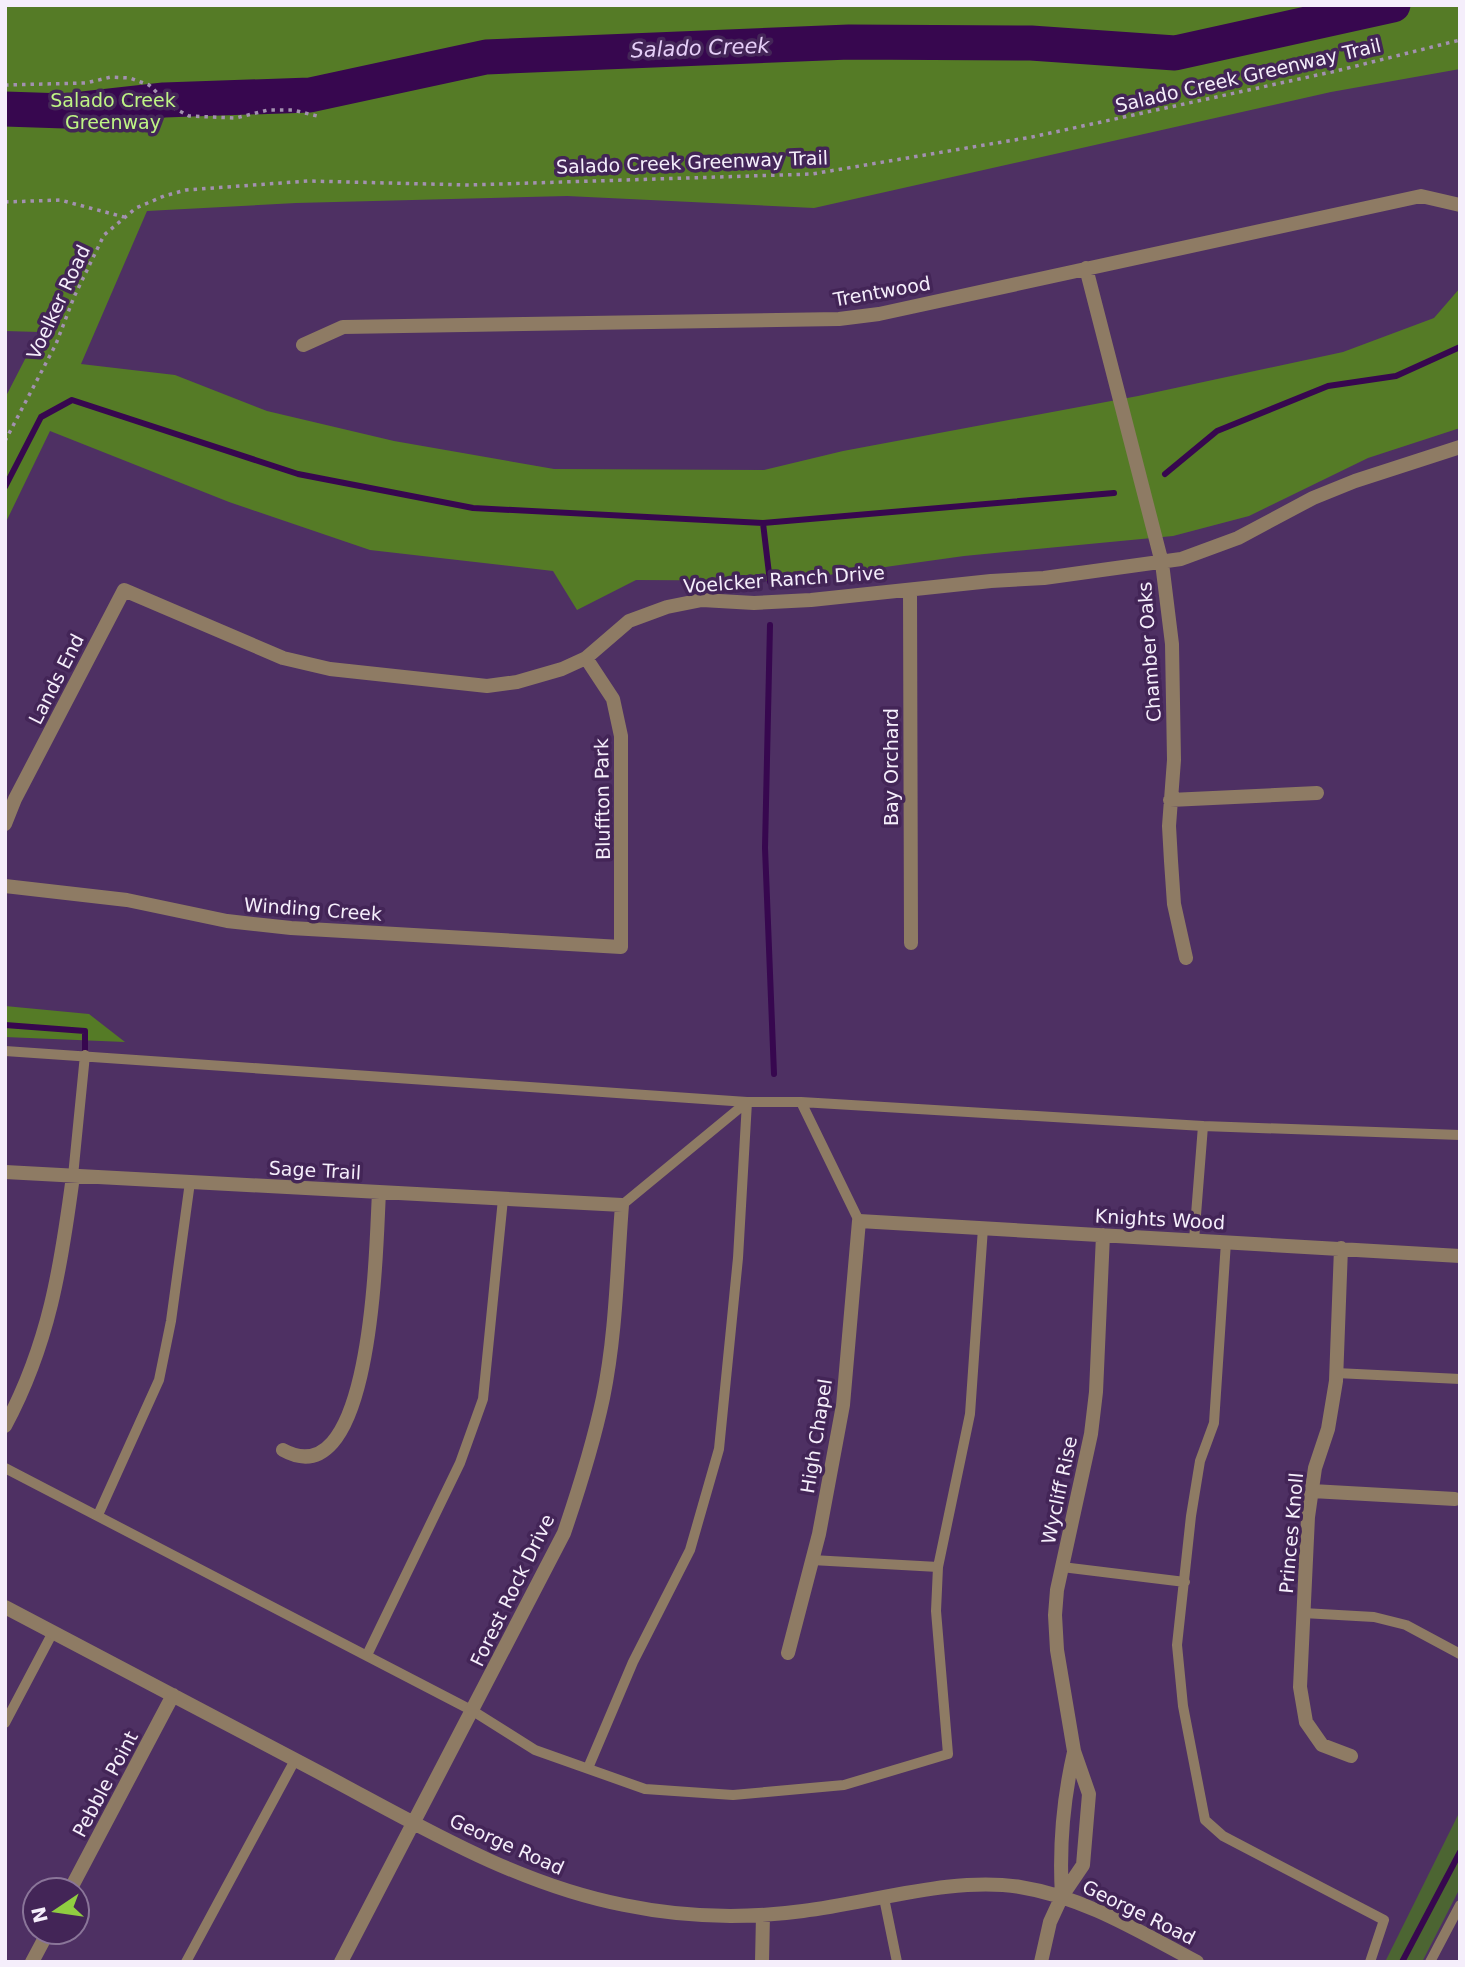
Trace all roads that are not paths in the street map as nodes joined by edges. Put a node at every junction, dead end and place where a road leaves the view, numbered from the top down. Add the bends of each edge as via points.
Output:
1 (1460, 205) edge
2 (1086, 268) junction
3 (303, 345) dead end
4 (1460, 447) edge
5 (1163, 563) junction
6 (124, 590) joint
7 (910, 590) junction
8 (586, 658) junction
9 (1317, 793) dead end
10 (1170, 800) junction
11 (5, 824) edge
12 (5, 886) edge
13 (911, 943) dead end
14 (621, 947) joint
15 (1186, 958) dead end
16 (5, 1051) edge
17 (85, 1055) junction
18 (747, 1102) junction
19 (801, 1102) junction
20 (1203, 1126) junction
21 (1460, 1136) edge
22 (5, 1172) edge
23 (74, 1176) junction
24 (190, 1182) junction
25 (379, 1193) junction
26 (503, 1199) junction
27 (622, 1205) junction
28 (859, 1221) junction
29 (983, 1228) junction
30 (1103, 1235) junction
31 (1194, 1240) junction
32 (1227, 1242) junction
33 (1341, 1248) junction
34 (1460, 1256) edge
35 (1336, 1373) junction
36 (1460, 1379) edge
37 (5, 1426) edge
38 (283, 1450) dead end
39 (5, 1468) edge
40 (1312, 1491) junction
41 (1455, 1499) dead end
42 (98, 1515) junction
43 (812, 1560) junction
44 (938, 1567) junction
45 (1062, 1567) junction
46 (1185, 1582) junction
47 (5, 1607) edge
48 (1303, 1613) junction
49 (53, 1632) junction
50 (788, 1653) dead end
51 (1460, 1654) edge
52 (366, 1655) junction
53 (173, 1695) junction
54 (473, 1711) junction
55 (5, 1723) edge
56 (1074, 1751) junction
57 (1351, 1756) dead end
58 (295, 1760) junction
59 (588, 1768) junction
60 (415, 1823) junction
61 (77, 1876) edge
62 (1062, 1896) junction
63 (884, 1898) junction
64 (1460, 1905) edge
65 (763, 1915) junction
66 (41, 1946) edge
67 (32, 1962) edge
68 (186, 1962) edge
69 (341, 1962) edge
70 (762, 1962) edge
71 (897, 1962) edge
72 (1041, 1962) edge
73 (1197, 1962) edge
74 (1370, 1962) edge
75 (1430, 1962) edge

1 - 2 street, Trentwood via 1421,196
2 - 3 street, Trentwood via 839,319 343,327
2 - 5 street, Chamber Oaks
4 - 5 street, Voelcker Ranch Drive via 1355,481 1238,538
5 - 7 street, Voelcker Ranch Drive
5 - 10 street, Chamber Oaks via 1172,644
6 - 8 street, Voelcker Ranch Drive via 284,658 330,669 487,686 517,682
6 - 11 street, Lands End
7 - 8 street, Voelcker Ranch Drive via 754,603 702,600 629,621
7 - 13 street, Bay Orchard
8 - 14 street, Bluffton Park via 613,699 621,736
9 - 10 street
10 - 15 street, Chamber Oaks via 1174,904
12 - 14 street, Winding Creek via 127,900 227,921 291,928
16 - 17 lane
17 - 18 lane
17 - 23 lane
18 - 19 lane
18 - 27 lane
18 - 59 lane via 738,1258 719,1449 690,1550 633,1662
19 - 20 lane
19 - 28 lane
20 - 21 lane
20 - 31 lane
22 - 23 street, Sage Trail
23 - 24 street, Sage Trail
23 - 37 street via 57,1285 42,1341
24 - 25 street, Sage Trail
24 - 42 lane via 159,1380
25 - 26 street, Sage Trail
25 - 38 street via 372,1321 348,1417 336,1437 313,1455 294,1456
26 - 27 street, Sage Trail
26 - 52 lane via 483,1399 460,1463
27 - 54 street, Forest Rock Drive via 604,1396 587,1466 564,1534
28 - 29 street, Knights Wood
28 - 43 street, High Chapel via 844,1405
29 - 30 street, Knights Wood
29 - 44 lane via 970,1414
30 - 31 street, Knights Wood
30 - 45 street, Wycliff Rise via 1094,1403
31 - 32 street, Knights Wood
32 - 33 street, Knights Wood
32 - 46 lane via 1213,1423 1200,1461
33 - 34 street, Knights Wood
33 - 35 street, Princes Knoll
35 - 36 lane
35 - 40 street, Princes Knoll
39 - 42 lane
40 - 41 street
40 - 48 street, Princes Knoll
42 - 52 lane
43 - 44 lane
43 - 50 street, High Chapel
44 - 59 lane via 936,1611 948,1754 845,1785 733,1795 646,1789
45 - 46 lane
45 - 56 street, Wycliff Rise via 1055,1615 1057,1650
46 - 74 lane via 1177,1644 1183,1706 1205,1820 1223,1836 1384,1920
47 - 49 street, George Road
48 - 51 lane via 1374,1617 1406,1625
48 - 57 street, Princes Knoll via 1300,1687 1306,1721 1322,1745
49 - 53 street, George Road
49 - 55 lane
52 - 54 lane
53 - 58 street, George Road
53 - 61 street, Pebble Point
54 - 59 lane via 536,1750
54 - 60 street, Forest Rock Drive
56 - 62 street, Wycliff Rise via 1059,1857
56 - 62 street, Wycliff Rise via 1089,1794 1083,1865
58 - 60 street, George Road
58 - 68 lane
60 - 65 street, George Road via 481,1857 565,1891 685,1914
60 - 69 street, Forest Rock Drive
62 - 63 street, George Road via 991,1884
62 - 72 street via 1050,1922
62 - 73 street, George Road
63 - 65 street, George Road
63 - 71 lane
64 - 75 lane
65 - 70 street
66 - 67 street

